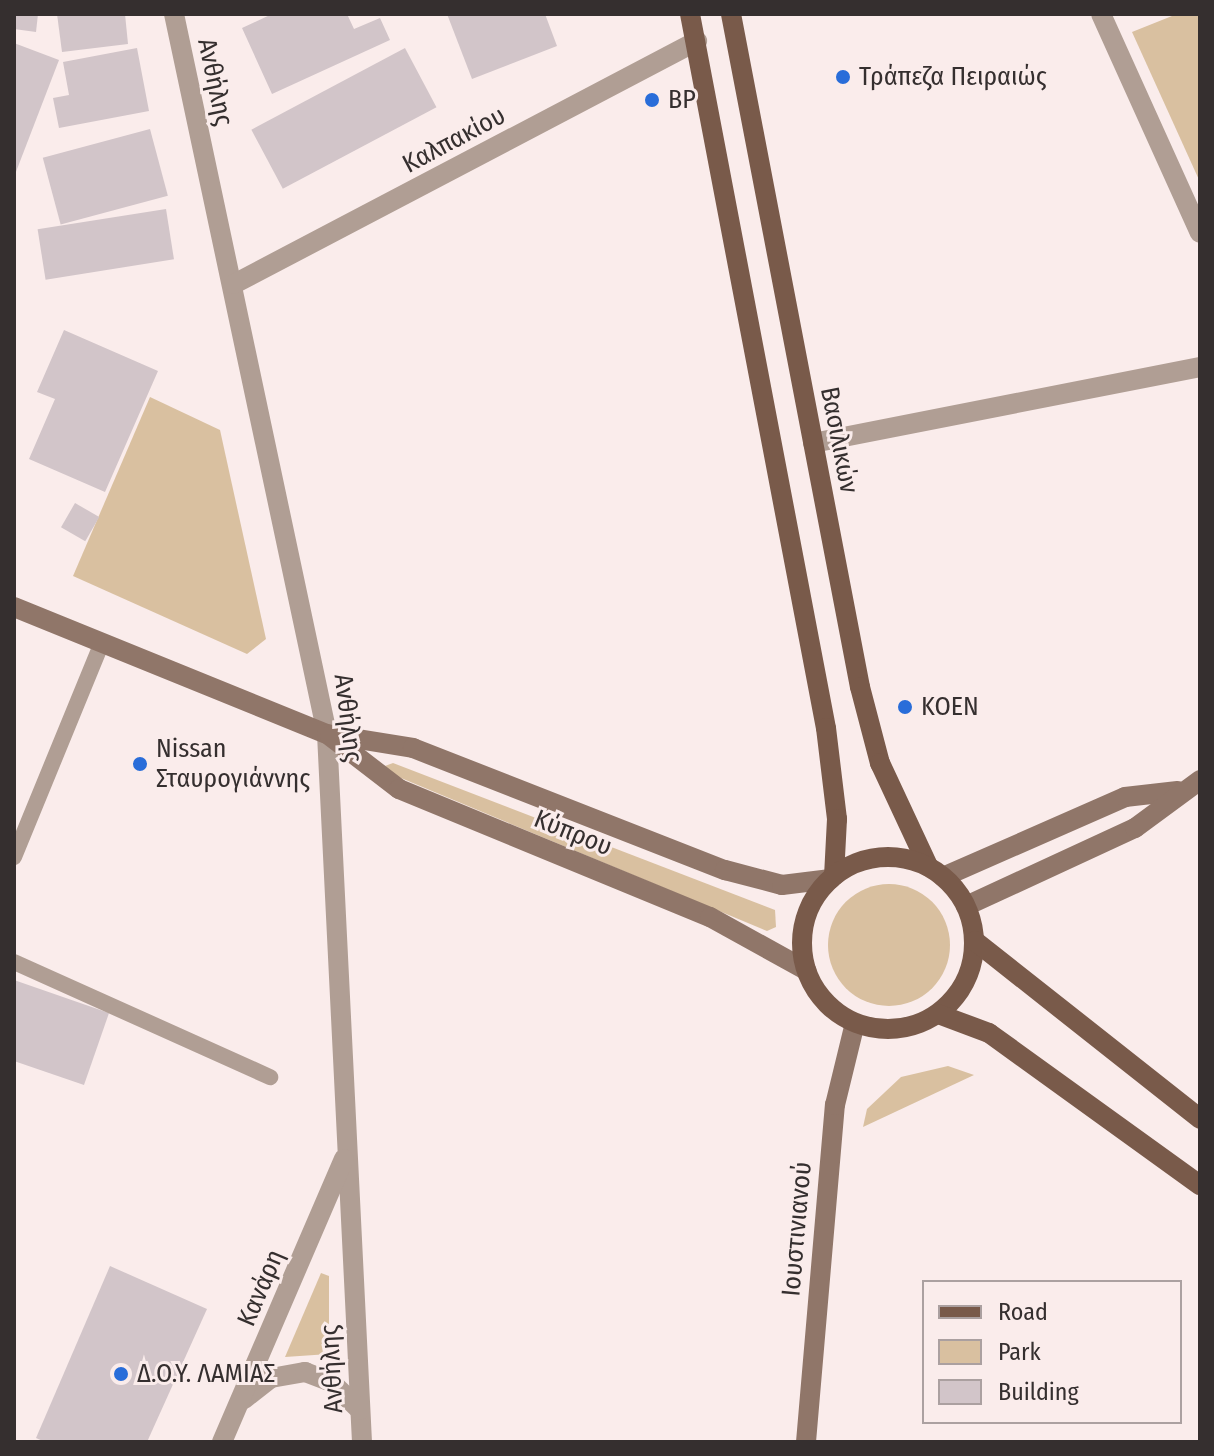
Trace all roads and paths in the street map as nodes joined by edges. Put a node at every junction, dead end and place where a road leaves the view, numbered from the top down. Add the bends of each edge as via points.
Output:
1 (174, 14) edge
2 (690, 14) edge
3 (731, 14) edge
4 (1108, 16) edge
5 (697, 41) junction
6 (1200, 233) edge
7 (234, 284) junction
8 (1200, 367) edge
9 (813, 443) junction
10 (14, 607) edge
11 (100, 647) junction
12 (327, 734) junction
13 (1200, 780) edge
14 (1178, 791) junction
15 (14, 857) edge
16 (935, 872) junction
17 (833, 878) junction
18 (966, 906) junction
19 (975, 941) junction
20 (14, 962) edge
21 (806, 970) junction
22 (938, 1014) junction
23 (855, 1023) junction
24 (270, 1077) dead end
25 (1200, 1119) edge
26 (347, 1153) junction
27 (1200, 1185) edge
28 (241, 1402) junction
29 (360, 1410) junction
30 (222, 1442) edge
31 (362, 1442) edge
32 (806, 1442) edge

1 - 7 street, Ανθήλης
2 - 5 main road
3 - 9 main road, Βασιλικών
4 - 6 street
5 - 7 street, Καλπακίου
5 - 17 main road via 826,728 837,819
7 - 12 street, Ανθήλης
8 - 9 street
9 - 16 main road, Βασιλικών via 868,722
10 - 11 main road, Κύπρου
11 - 12 main road, Κύπρου
11 - 15 lane
12 - 17 main road, Κύπρου via 413,748 752,878 799,886
12 - 21 main road, Κύπρου via 399,789 710,917
12 - 26 street, Ανθήλης
13 - 14 main road
14 - 16 main road via 1125,797
14 - 18 main road via 1135,828
16 - 17 main road via 874,858
16 - 18 main road
17 - 21 main road via 805,921
18 - 19 main road
19 - 22 main road via 968,977
19 - 25 main road
20 - 24 lane
21 - 23 main road via 825,1002
22 - 23 main road via 904,1029
22 - 27 main road via 989,1033
23 - 32 main road, Ιουστινιανού via 833,1118
26 - 28 street, Κανάρη
26 - 29 street, Ανθήλης
28 - 29 street via 271,1378 305,1372 331,1382
28 - 30 street, Κανάρη
29 - 31 street, Ανθήλης

